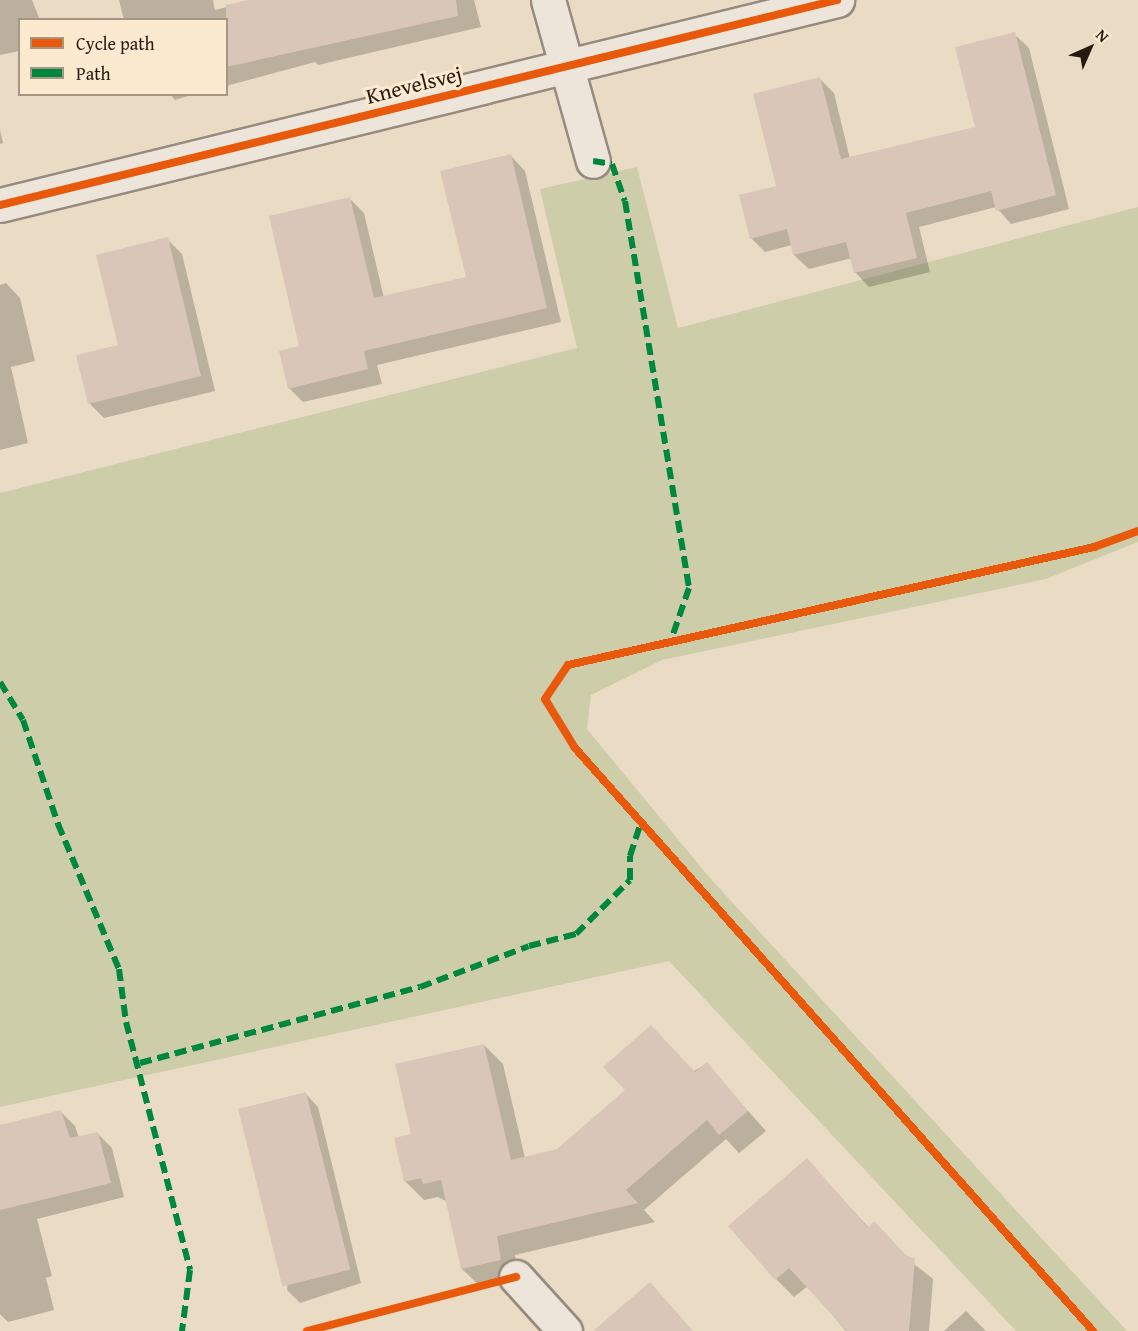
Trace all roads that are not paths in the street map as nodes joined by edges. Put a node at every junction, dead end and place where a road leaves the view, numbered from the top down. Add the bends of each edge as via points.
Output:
1 (548, 0) edge
2 (837, 0) edge
3 (567, 66) junction
4 (593, 161) dead end
5 (0, 205) edge
6 (516, 1277) dead end
7 (565, 1331) edge

1 - 3 street
2 - 3 street, Knevelsvej
3 - 4 street
3 - 5 street, Knevelsvej
6 - 7 street

